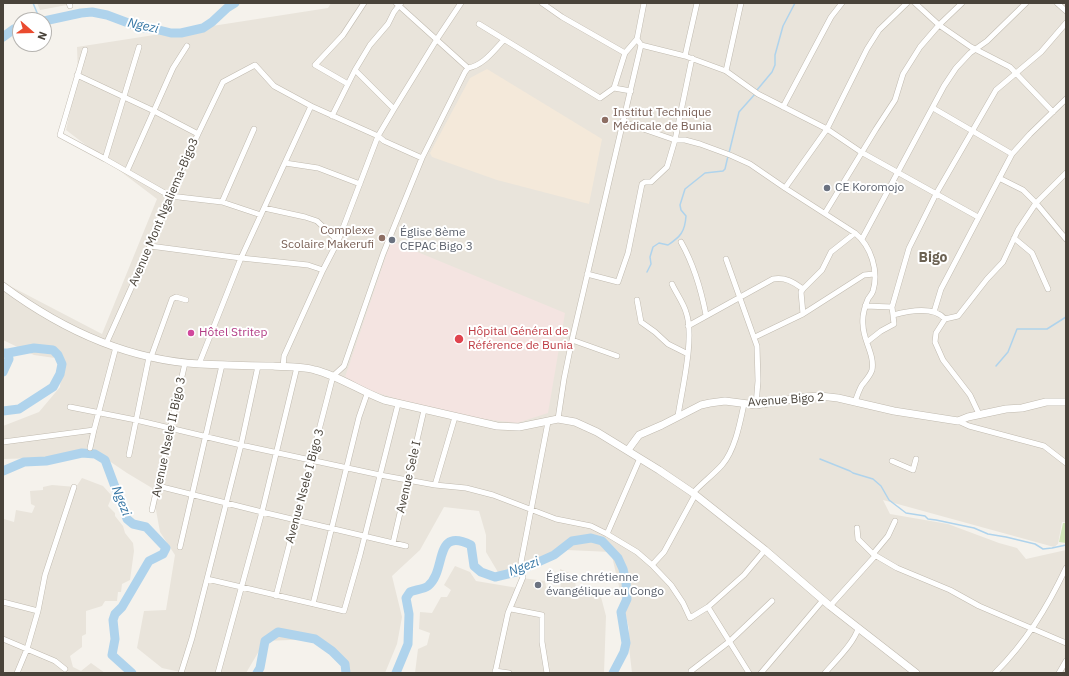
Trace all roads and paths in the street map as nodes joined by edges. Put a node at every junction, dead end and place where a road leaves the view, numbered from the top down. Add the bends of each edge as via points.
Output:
1 (364, 3) edge
2 (461, 3) edge
3 (542, 3) edge
4 (644, 3) edge
5 (697, 3) edge
6 (842, 3) edge
7 (907, 3) edge
8 (915, 3) edge
9 (962, 3) edge
10 (1026, 3) edge
11 (1057, 3) edge
12 (399, 4) edge
13 (739, 4) edge
14 (1066, 11) edge
15 (1066, 23) edge
16 (479, 24) dead end
17 (939, 25) junction
18 (637, 38) junction
19 (437, 39) junction
20 (504, 40) junction
21 (641, 45) junction
22 (187, 46) dead end
23 (139, 47) dead end
24 (976, 49) junction
25 (85, 50) dead end
26 (625, 53) junction
27 (685, 56) junction
28 (692, 58) junction
29 (468, 68) junction
30 (355, 70) junction
31 (726, 71) junction
32 (1016, 74) junction
33 (77, 75) junction
34 (348, 84) junction
35 (614, 88) junction
36 (631, 91) junction
37 (124, 97) junction
38 (1066, 100) edge
39 (311, 106) junction
40 (783, 107) junction
41 (933, 108) junction
42 (394, 109) junction
43 (154, 111) junction
44 (1053, 112) junction
45 (332, 116) junction
46 (623, 122) junction
47 (254, 129) dead end
48 (827, 129) junction
49 (973, 130) junction
50 (198, 134) junction
51 (378, 136) junction
52 (675, 140) junction
53 (861, 152) junction
54 (1012, 154) junction
55 (422, 158) junction
56 (106, 159) junction
57 (285, 163) junction
58 (127, 171) junction
59 (898, 172) junction
60 (1066, 173) edge
61 (999, 178) junction
62 (360, 184) junction
63 (785, 188) junction
64 (936, 194) junction
65 (170, 196) junction
66 (222, 202) junction
67 (1036, 203) junction
68 (264, 208) junction
69 (825, 213) junction
70 (261, 214) junction
71 (978, 217) junction
72 (855, 233) junction
73 (1014, 238) junction
74 (1066, 238) edge
75 (862, 239) junction
76 (338, 241) junction
77 (681, 242) dead end
78 (150, 246) junction
79 (241, 258) junction
80 (726, 259) dead end
81 (323, 270) junction
82 (587, 274) junction
83 (874, 274) junction
84 (672, 284) dead end
85 (3, 286) edge
86 (803, 289) junction
87 (1048, 289) dead end
88 (740, 297) junction
89 (186, 300) dead end
90 (637, 300) dead end
91 (865, 306) junction
92 (892, 307) junction
93 (934, 312) junction
94 (803, 314) junction
95 (706, 315) junction
96 (893, 315) junction
97 (946, 319) junction
98 (688, 326) junction
99 (754, 337) junction
100 (572, 340) junction
101 (867, 342) junction
102 (106, 344) junction
103 (116, 347) junction
104 (688, 354) junction
105 (618, 356) dead end
106 (150, 357) junction
107 (185, 363) junction
108 (199, 364) junction
109 (222, 365) junction
110 (258, 366) junction
111 (283, 367) junction
112 (297, 367) junction
113 (333, 376) junction
114 (367, 394) junction
115 (855, 402) junction
116 (1066, 402) edge
117 (398, 404) junction
118 (744, 404) junction
119 (756, 405) junction
120 (70, 408) dead end
121 (424, 410) junction
122 (99, 412) junction
123 (979, 414) junction
124 (678, 416) junction
125 (455, 417) junction
126 (558, 419) junction
127 (136, 420) junction
128 (958, 421) junction
129 (548, 422) junction
130 (171, 428) junction
131 (94, 430) junction
132 (206, 436) junction
133 (3, 442) edge
134 (241, 445) junction
135 (90, 448) dead end
136 (628, 450) junction
137 (276, 452) junction
138 (129, 455) dead end
139 (640, 458) junction
140 (916, 459) dead end
141 (312, 460) junction
142 (892, 461) dead end
143 (1066, 463) edge
144 (347, 467) junction
145 (380, 475) junction
146 (408, 480) junction
147 (435, 485) junction
148 (158, 486) junction
149 (74, 487) dead end
150 (694, 494) junction
151 (192, 495) junction
152 (226, 504) junction
153 (530, 508) junction
154 (152, 510) dead end
155 (262, 512) junction
156 (296, 520) junction
157 (895, 521) dead end
158 (332, 528) junction
159 (856, 528) dead end
160 (607, 534) junction
161 (365, 536) junction
162 (393, 543) junction
163 (406, 546) dead end
164 (180, 547) dead end
165 (765, 550) junction
166 (874, 555) junction
167 (652, 565) junction
168 (1066, 568) edge
169 (207, 579) junction
170 (241, 587) junction
171 (276, 596) junction
172 (823, 600) junction
173 (3, 602) edge
174 (772, 602) dead end
175 (313, 604) junction
176 (830, 606) junction
177 (708, 607) junction
178 (511, 609) junction
179 (38, 611) junction
180 (858, 629) junction
181 (1032, 629) junction
182 (3, 639) edge
183 (730, 641) junction
184 (1066, 643) edge
185 (27, 648) junction
186 (1066, 661) edge
187 (65, 669) dead end
188 (495, 672) edge
189 (18, 673) edge
190 (181, 673) edge
191 (218, 673) edge
192 (509, 673) edge
193 (547, 673) edge
194 (691, 673) edge
195 (749, 673) edge
196 (761, 673) edge
197 (825, 673) edge
198 (916, 673) edge
199 (994, 673) edge
200 (1060, 673) edge

1 - 34 street via 343,35 315,65
2 - 19 street
3 - 26 street
4 - 18 street
5 - 27 street
6 - 40 street via 831,17
7 - 48 street via 879,30
8 - 17 street
9 - 17 street
10 - 24 street
11 - 14 street
12 - 19 street
12 - 30 street
13 - 31 street
15 - 32 street via 1041,52
16 - 20 street
17 - 24 street
17 - 53 street via 920,47 903,74 895,100
18 - 21 street
18 - 26 street
19 - 29 street
19 - 42 street
20 - 29 street via 482,62
20 - 35 street via 600,98
21 - 27 street
21 - 36 street
22 - 43 street via 173,68
23 - 37 street
24 - 32 street via 1010,67
24 - 41 street via 956,68
25 - 33 street
26 - 35 street
27 - 28 street
28 - 31 street
28 - 52 street
29 - 55 street
30 - 34 street
30 - 42 street
31 - 40 street
32 - 44 street
32 - 49 street via 996,90
33 - 37 street
33 - 56 street via 60,135
34 - 45 street
35 - 36 street
36 - 46 street
37 - 43 street
37 - 56 street
38 - 44 street
39 - 45 street
39 - 50 street, Avenue Mont Ngaliema-Bigo3 via 274,86 255,65 223,82
39 - 57 street
40 - 48 street
41 - 49 street
41 - 59 street
42 - 51 street
43 - 50 street
43 - 58 street
44 - 54 street
45 - 51 street
46 - 52 street
46 - 82 street
47 - 66 street
48 - 53 street
48 - 63 street
49 - 54 street
49 - 64 street
50 - 65 street, Avenue Mont Ngaliema-Bigo3
51 - 55 street
51 - 62 street
52 - 63 street via 686,140 729,154 750,164
52 - 82 street via 667,168 651,182 642,184 628,253 618,282
53 - 59 street
53 - 69 street
54 - 61 street
55 - 113 street via 383,254 344,366
56 - 58 street
57 - 62 street via 318,168
57 - 68 street
58 - 65 street
59 - 64 street
59 - 75 street
60 - 67 street
61 - 67 street via 1023,190
61 - 71 street
62 - 76 street
63 - 69 street
64 - 71 street
64 - 92 street via 909,248
65 - 66 street
65 - 78 street, Avenue Mont Ngaliema-Bigo3
66 - 70 street
67 - 73 street
67 - 74 street
68 - 70 street
68 - 76 street via 316,221
69 - 72 street
70 - 79 street
71 - 93 street via 941,289
72 - 75 street
72 - 86 street via 831,252 822,270
73 - 87 street via 1032,254
73 - 97 street via 1003,262 958,316
75 - 83 street via 873,261
76 - 81 street
77 - 95 street via 702,294
78 - 79 street
78 - 102 street, Avenue Mont Ngaliema-Bigo3
79 - 81 street via 308,265
79 - 108 street
80 - 88 street
81 - 111 street via 284,356
82 - 100 street
83 - 91 street via 873,291
83 - 94 street via 864,275
84 - 98 street via 686,312
85 - 102 street via 60,324
86 - 88 street via 791,280 773,279
86 - 94 street
88 - 95 street
88 - 99 street
89 - 106 street via 176,297 172,299
90 - 104 street via 641,322 668,344
91 - 92 street
91 - 101 street via 863,324
92 - 96 street
93 - 96 street via 906,311
93 - 97 street
94 - 99 street
95 - 98 street
96 - 101 street via 894,324
97 - 123 street via 937,330 935,342 943,360 970,395
98 - 104 street
99 - 119 street via 757,346
100 - 105 street
100 - 126 street
101 - 115 street via 872,368
102 - 103 street
103 - 106 street
103 - 122 street
104 - 124 street
106 - 107 street
106 - 127 street
107 - 108 street
107 - 130 street, Avenue Nsele II Bigo 3
108 - 109 street
109 - 110 street
109 - 132 street
110 - 111 street
110 - 134 street
111 - 112 street
112 - 113 street
112 - 137 street
113 - 114 street
113 - 141 street, Avenue Nsele I Bigo 3
114 - 117 street
114 - 144 street
115 - 119 street, Avenue Bigo 2 via 820,396
115 - 128 street, Avenue Bigo 2
116 - 123 street via 1046,402
117 - 121 street
117 - 145 street
118 - 119 street, Avenue Bigo 2
118 - 124 street, Avenue Bigo 2 via 725,401 710,403
118 - 150 street via 739,428 727,458
120 - 122 street
121 - 125 street
121 - 146 street, Avenue Sele I
122 - 127 street
122 - 131 street
123 - 128 street
124 - 136 street, Avenue Bigo 2 via 639,435
125 - 129 street via 497,426 519,427
125 - 147 street
126 - 129 street
126 - 136 street via 574,422 597,432
127 - 130 street
127 - 138 street
128 - 143 street via 1044,446
129 - 153 street
130 - 132 street
130 - 148 street, Avenue Nsele II Bigo 3
131 - 133 street
131 - 135 street
132 - 134 street
132 - 151 street
134 - 137 street
134 - 152 street
136 - 139 street
137 - 141 street
137 - 155 street
139 - 150 street
139 - 160 street
140 - 142 street via 913,470
141 - 144 street
141 - 156 street, Avenue Nsele I Bigo 3
144 - 145 street
144 - 158 street
145 - 146 street
145 - 161 street
146 - 147 street
146 - 162 street, Avenue Sele I
147 - 153 street via 493,494
148 - 151 street
148 - 154 street, Avenue Nsele II Bigo 3
149 - 179 street via 45,575
150 - 165 street
150 - 167 street via 664,552
151 - 152 street
151 - 164 street
152 - 155 street
152 - 169 street
153 - 160 street via 556,519 591,526
153 - 178 street via 521,562 524,573
155 - 156 street
155 - 170 street
156 - 158 street
156 - 171 street, Avenue Nsele I Bigo 3
157 - 166 street
158 - 161 street
158 - 175 street
159 - 166 street via 858,539
160 - 167 street
161 - 162 street
161 - 175 street via 344,610
162 - 163 street
165 - 172 street
165 - 177 street via 744,575
166 - 176 street
166 - 181 street
167 - 177 street via 684,603 690,618
168 - 181 street
169 - 170 street
169 - 190 street
170 - 171 street
170 - 191 street
171 - 175 street
172 - 176 street
172 - 196 street
173 - 179 street
174 - 183 street
176 - 180 street
177 - 183 street
178 - 188 street
178 - 193 street via 542,615 542,642
179 - 185 street
180 - 197 street via 849,645
180 - 198 street
181 - 184 street
181 - 199 street
182 - 185 street
183 - 194 street
183 - 195 street
185 - 187 street via 55,661
185 - 189 street
186 - 200 street
188 - 192 street

